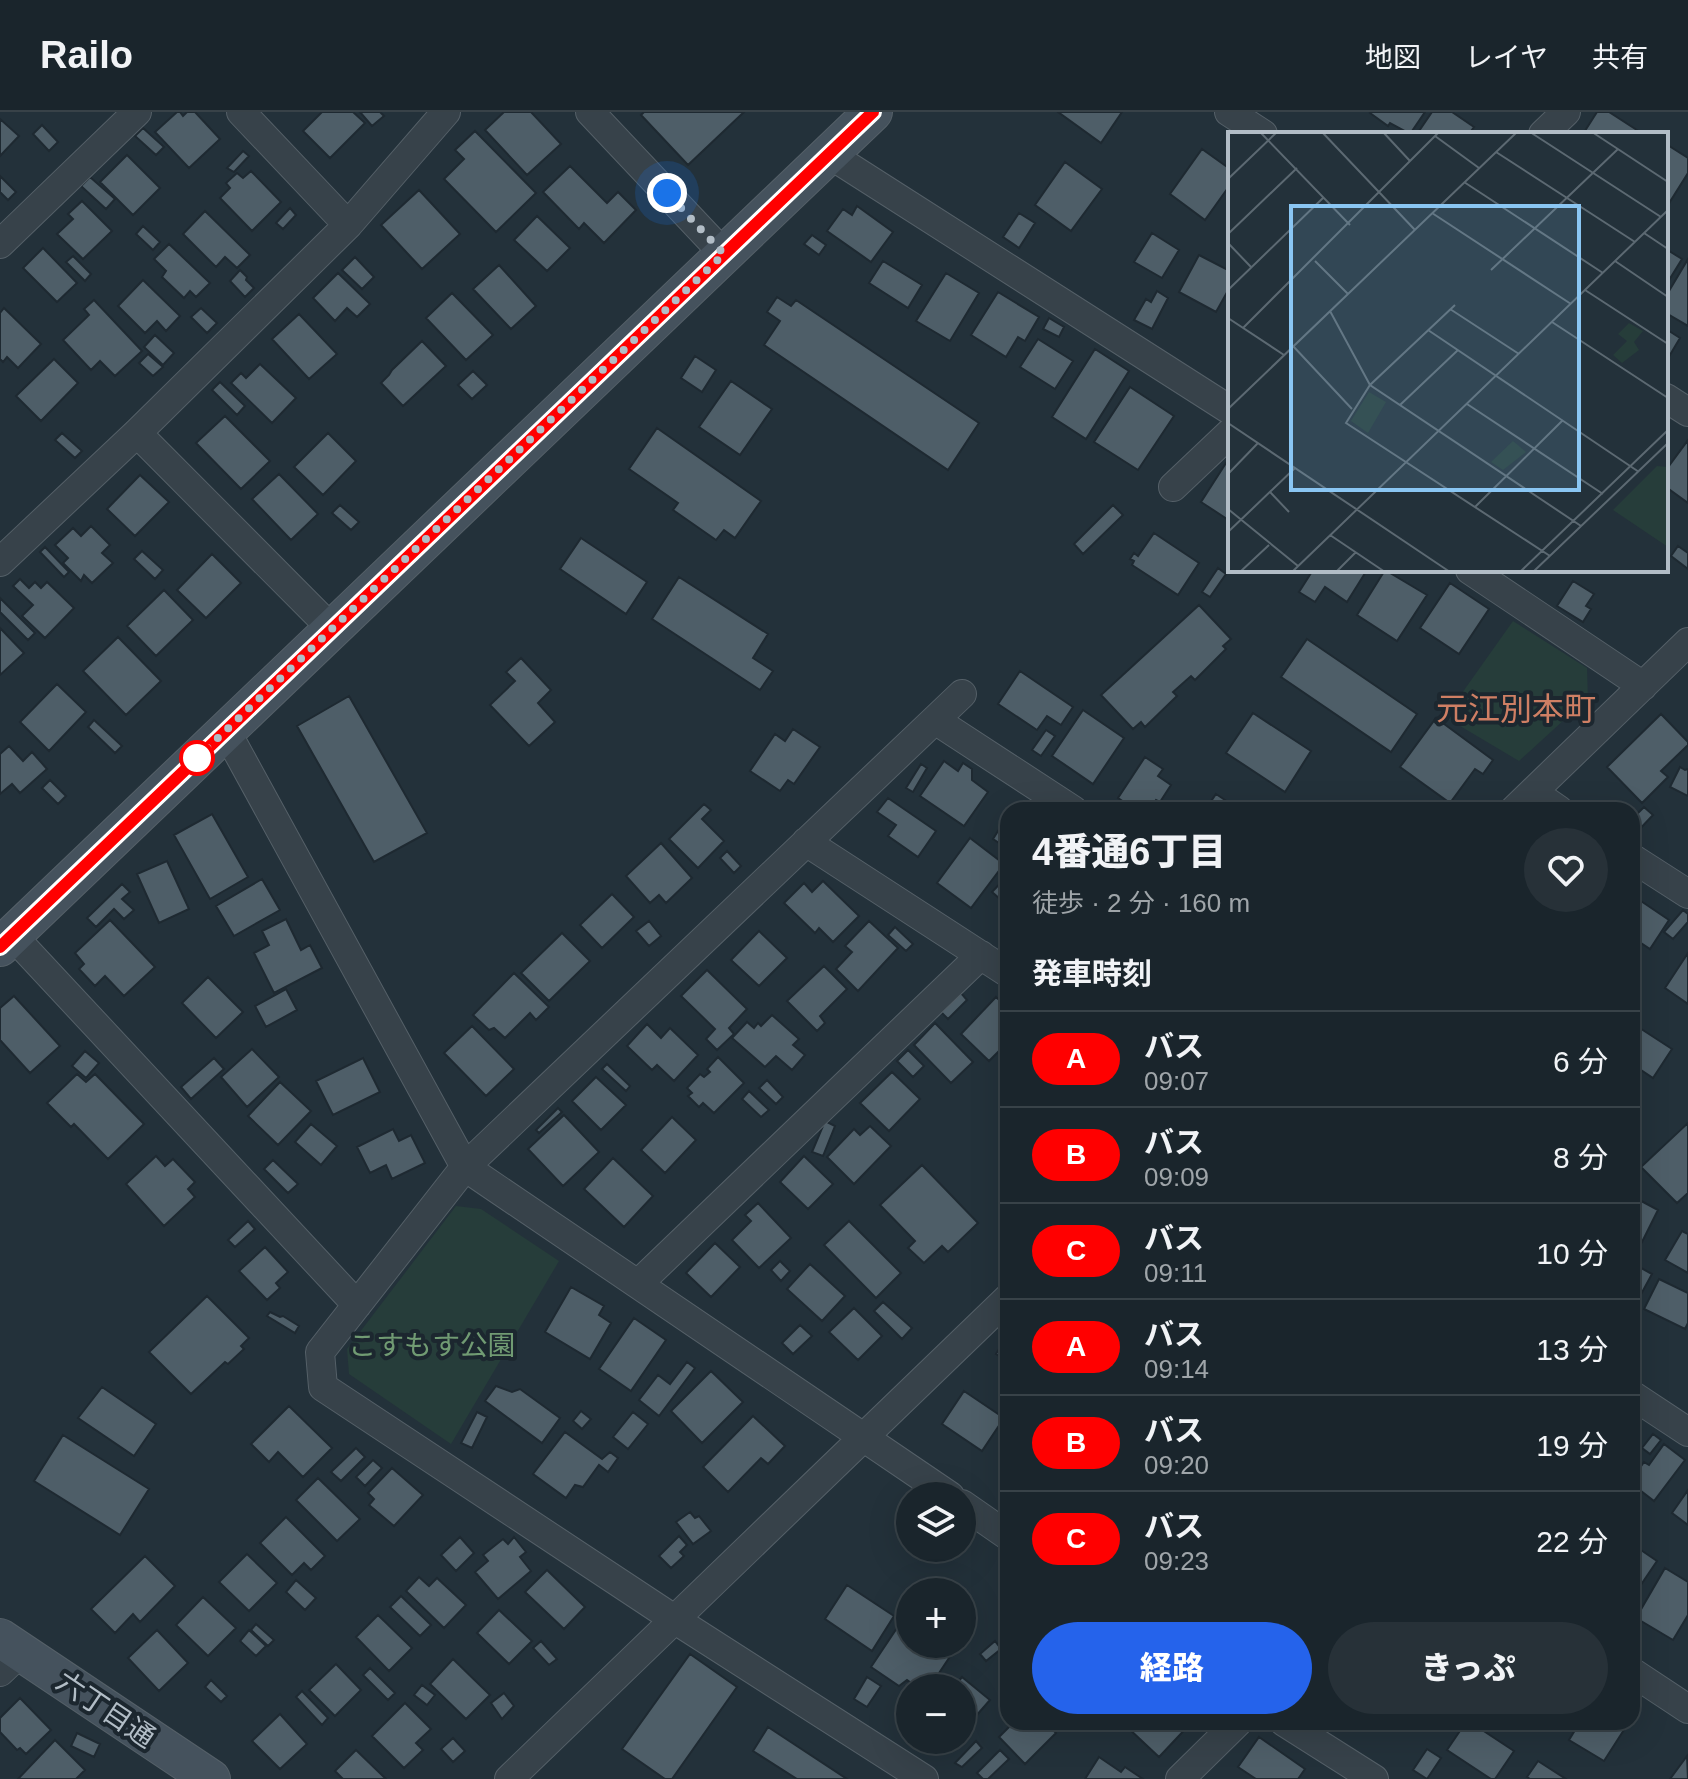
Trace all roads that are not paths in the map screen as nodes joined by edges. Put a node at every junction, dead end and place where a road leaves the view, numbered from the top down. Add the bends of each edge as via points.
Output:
1 (137, 112) edge
2 (241, 112) edge
3 (446, 112) edge
4 (590, 112) edge
5 (873, 112) edge
6 (1229, 112) edge
7 (1566, 112) edge
8 (1260, 132) edge
9 (1545, 132) edge
10 (829, 154) junction
11 (348, 225) junction
12 (0, 244) edge
13 (724, 254) junction
14 (1668, 399) edge
15 (1228, 409) edge
16 (1688, 412) edge
17 (137, 433) junction
18 (1228, 435) edge
19 (1173, 487) dead end
20 (0, 562) edge
21 (1473, 572) edge
22 (332, 629) junction
23 (1688, 642) edge
24 (1643, 686) junction
25 (962, 694) dead end
26 (935, 720) junction
27 (226, 731) junction
28 (1523, 801) edge
29 (1061, 802) edge
30 (806, 842) junction
31 (1640, 863) edge
32 (1688, 894) edge
33 (6, 941) edge
34 (981, 955) junction
35 (1000, 968) edge
36 (465, 1167) junction
37 (638, 1284) junction
38 (357, 1305) junction
39 (1000, 1306) edge
40 (1640, 1400) edge
41 (1688, 1432) edge
42 (863, 1437) junction
43 (929, 1482) edge
44 (976, 1514) edge
45 (1000, 1530) edge
46 (674, 1619) junction
47 (7, 1654) edge
48 (1640, 1677) edge
49 (1688, 1709) edge
50 (1230, 1730) edge
51 (1297, 1730) edge
52 (211, 1779) edge
53 (509, 1779) edge
54 (924, 1779) edge
55 (1180, 1779) edge
56 (1374, 1779) edge

1 - 12 street
2 - 11 street
3 - 11 street
4 - 13 street
5 - 10 street
6 - 8 street
7 - 9 street
10 - 13 street
10 - 15 street
11 - 17 street
13 - 22 street
14 - 16 street
17 - 20 street
17 - 22 street
18 - 19 street
21 - 24 street
22 - 27 street
23 - 24 street
24 - 28 street
25 - 26 street
26 - 29 street
26 - 30 street
27 - 33 street
27 - 36 street
30 - 34 street
30 - 36 street
31 - 32 street
33 - 38 street
34 - 35 street
34 - 37 street
36 - 37 street
36 - 38 street
37 - 42 street
38 - 46 street via 320,1352 323,1387
39 - 42 street
40 - 41 street
42 - 43 street
42 - 46 street
44 - 45 street
46 - 53 street
46 - 54 street
47 - 52 street, 六丁目通
48 - 49 street
50 - 55 street
51 - 56 street

